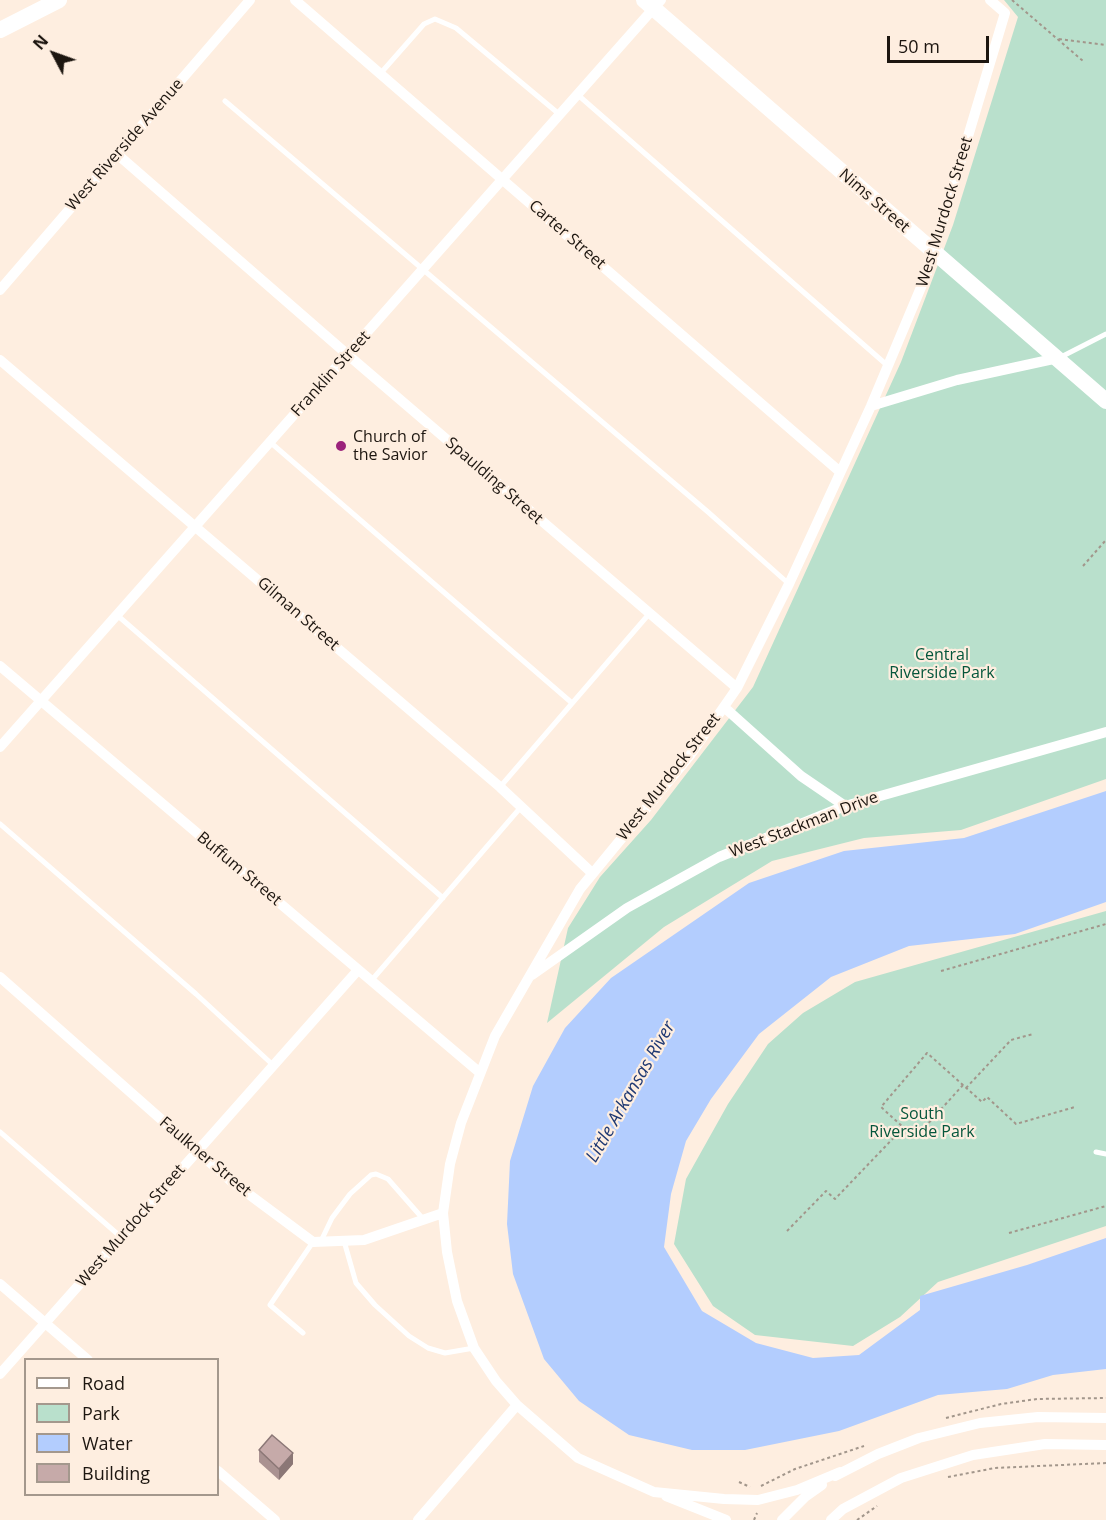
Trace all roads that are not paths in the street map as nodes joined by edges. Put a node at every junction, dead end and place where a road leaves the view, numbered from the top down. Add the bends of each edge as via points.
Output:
1 (59, 0) edge
2 (250, 0) edge
3 (295, 0) edge
4 (990, 0) edge
5 (653, 3) edge
6 (0, 30) edge
7 (380, 74) junction
8 (578, 95) junction
9 (225, 101) dead end
10 (560, 116) junction
11 (117, 154) junction
12 (504, 180) junction
13 (934, 253) junction
14 (424, 270) junction
15 (0, 290) edge
16 (1106, 334) edge
17 (348, 355) junction
18 (1058, 358) junction
19 (0, 360) edge
20 (888, 366) junction
21 (1106, 401) edge
22 (871, 406) junction
23 (270, 442) junction
24 (839, 471) junction
25 (195, 527) junction
26 (789, 584) junction
27 (649, 614) junction
28 (117, 615) junction
29 (0, 666) edge
30 (736, 688) junction
31 (41, 701) junction
32 (572, 703) junction
33 (724, 707) junction
34 (1106, 732) edge
35 (0, 747) edge
36 (500, 787) junction
37 (845, 806) junction
38 (521, 807) junction
39 (0, 824) edge
40 (592, 873) junction
41 (443, 898) junction
42 (358, 970) junction
43 (0, 977) edge
44 (530, 977) junction
45 (371, 981) junction
46 (273, 1065) junction
47 (479, 1072) junction
48 (0, 1132) edge
49 (197, 1151) junction
50 (1095, 1152) dead end
51 (1106, 1154) edge
52 (443, 1213) junction
53 (424, 1220) junction
54 (121, 1237) junction
55 (344, 1241) junction
56 (317, 1242) junction
57 (0, 1284) edge
58 (45, 1323) junction
59 (303, 1333) dead end
60 (474, 1348) junction
61 (87, 1358) edge
62 (0, 1374) edge
63 (518, 1406) junction
64 (1106, 1418) edge
65 (1106, 1446) edge
66 (219, 1472) edge
67 (840, 1472) junction
68 (654, 1492) junction
69 (274, 1520) edge
70 (418, 1520) edge
71 (726, 1520) edge
72 (782, 1520) edge
73 (831, 1520) edge

1 - 6 street
2 - 11 street, West Riverside Avenue
3 - 7 street, Carter Street
4 - 13 street, West Murdock Street via 1005,13
5 - 8 street, Franklin Street
5 - 13 street, Nims Street
7 - 10 lane via 424,24 435,19 456,28
7 - 12 street, Carter Street
8 - 10 street, Franklin Street
8 - 20 lane
9 - 14 lane
10 - 12 street, Franklin Street
11 - 15 street, West Riverside Avenue
11 - 17 street, Spaulding Street
12 - 14 street, Franklin Street
12 - 24 street, Carter Street
13 - 18 street, Nims Street
13 - 20 street, West Murdock Street
14 - 17 street, Franklin Street
14 - 26 lane
16 - 18 lane
17 - 23 street, Franklin Street
17 - 27 street, Spaulding Street
18 - 21 street, Nims Street
18 - 22 street via 957,380
19 - 25 street, Gilman Street
20 - 22 street, West Murdock Street
22 - 24 street, West Murdock Street
23 - 25 street, Franklin Street
23 - 32 lane
24 - 26 street, West Murdock Street
25 - 28 street, Franklin Street
25 - 36 street, Gilman Street
26 - 30 street, West Murdock Street
27 - 30 street, Spaulding Street
27 - 32 lane
28 - 31 street, Franklin Street
28 - 41 lane
29 - 31 street, Buffum Street
30 - 33 street, West Murdock Street
31 - 35 street, Franklin Street
31 - 42 street, Buffum Street
32 - 36 lane
33 - 37 street via 801,776
33 - 40 street, West Murdock Street via 666,785
34 - 37 street, West Stackman Drive
36 - 38 street, Gilman Street
37 - 44 street, West Stackman Drive via 719,857 659,889 595,928
38 - 40 street, Gilman Street
38 - 41 lane
39 - 46 lane
40 - 44 street, West Murdock Street
41 - 45 lane
42 - 45 street, Buffum Street
42 - 46 street, West Murdock Street
43 - 49 street, Faulkner Street
44 - 47 street, West Murdock Street
45 - 47 street, Buffum Street
46 - 49 street, West Murdock Street
47 - 52 street, West Murdock Street via 450,1164
48 - 54 lane
49 - 54 street, West Murdock Street
49 - 56 street, Faulkner Street via 231,1181
50 - 51 lane
52 - 53 street
52 - 60 street, West Murdock Street via 457,1301
53 - 55 street via 363,1240
53 - 56 lane via 388,1179 371,1175 350,1194
54 - 58 street, West Murdock Street
55 - 56 street
55 - 60 lane via 356,1283 409,1336 445,1353
56 - 59 lane via 270,1305
57 - 58 street
58 - 61 street
58 - 62 street, West Murdock Street
60 - 63 street, West Murdock Street
63 - 68 street, West Murdock Street via 578,1458
63 - 70 street
64 - 67 street via 1038,1417 980,1423 920,1438
65 - 73 street via 1045,1444 973,1455 902,1478 843,1509
66 - 69 street
67 - 68 street via 797,1490 758,1500
67 - 72 street via 805,1497
68 - 71 street, West Murdock Street

